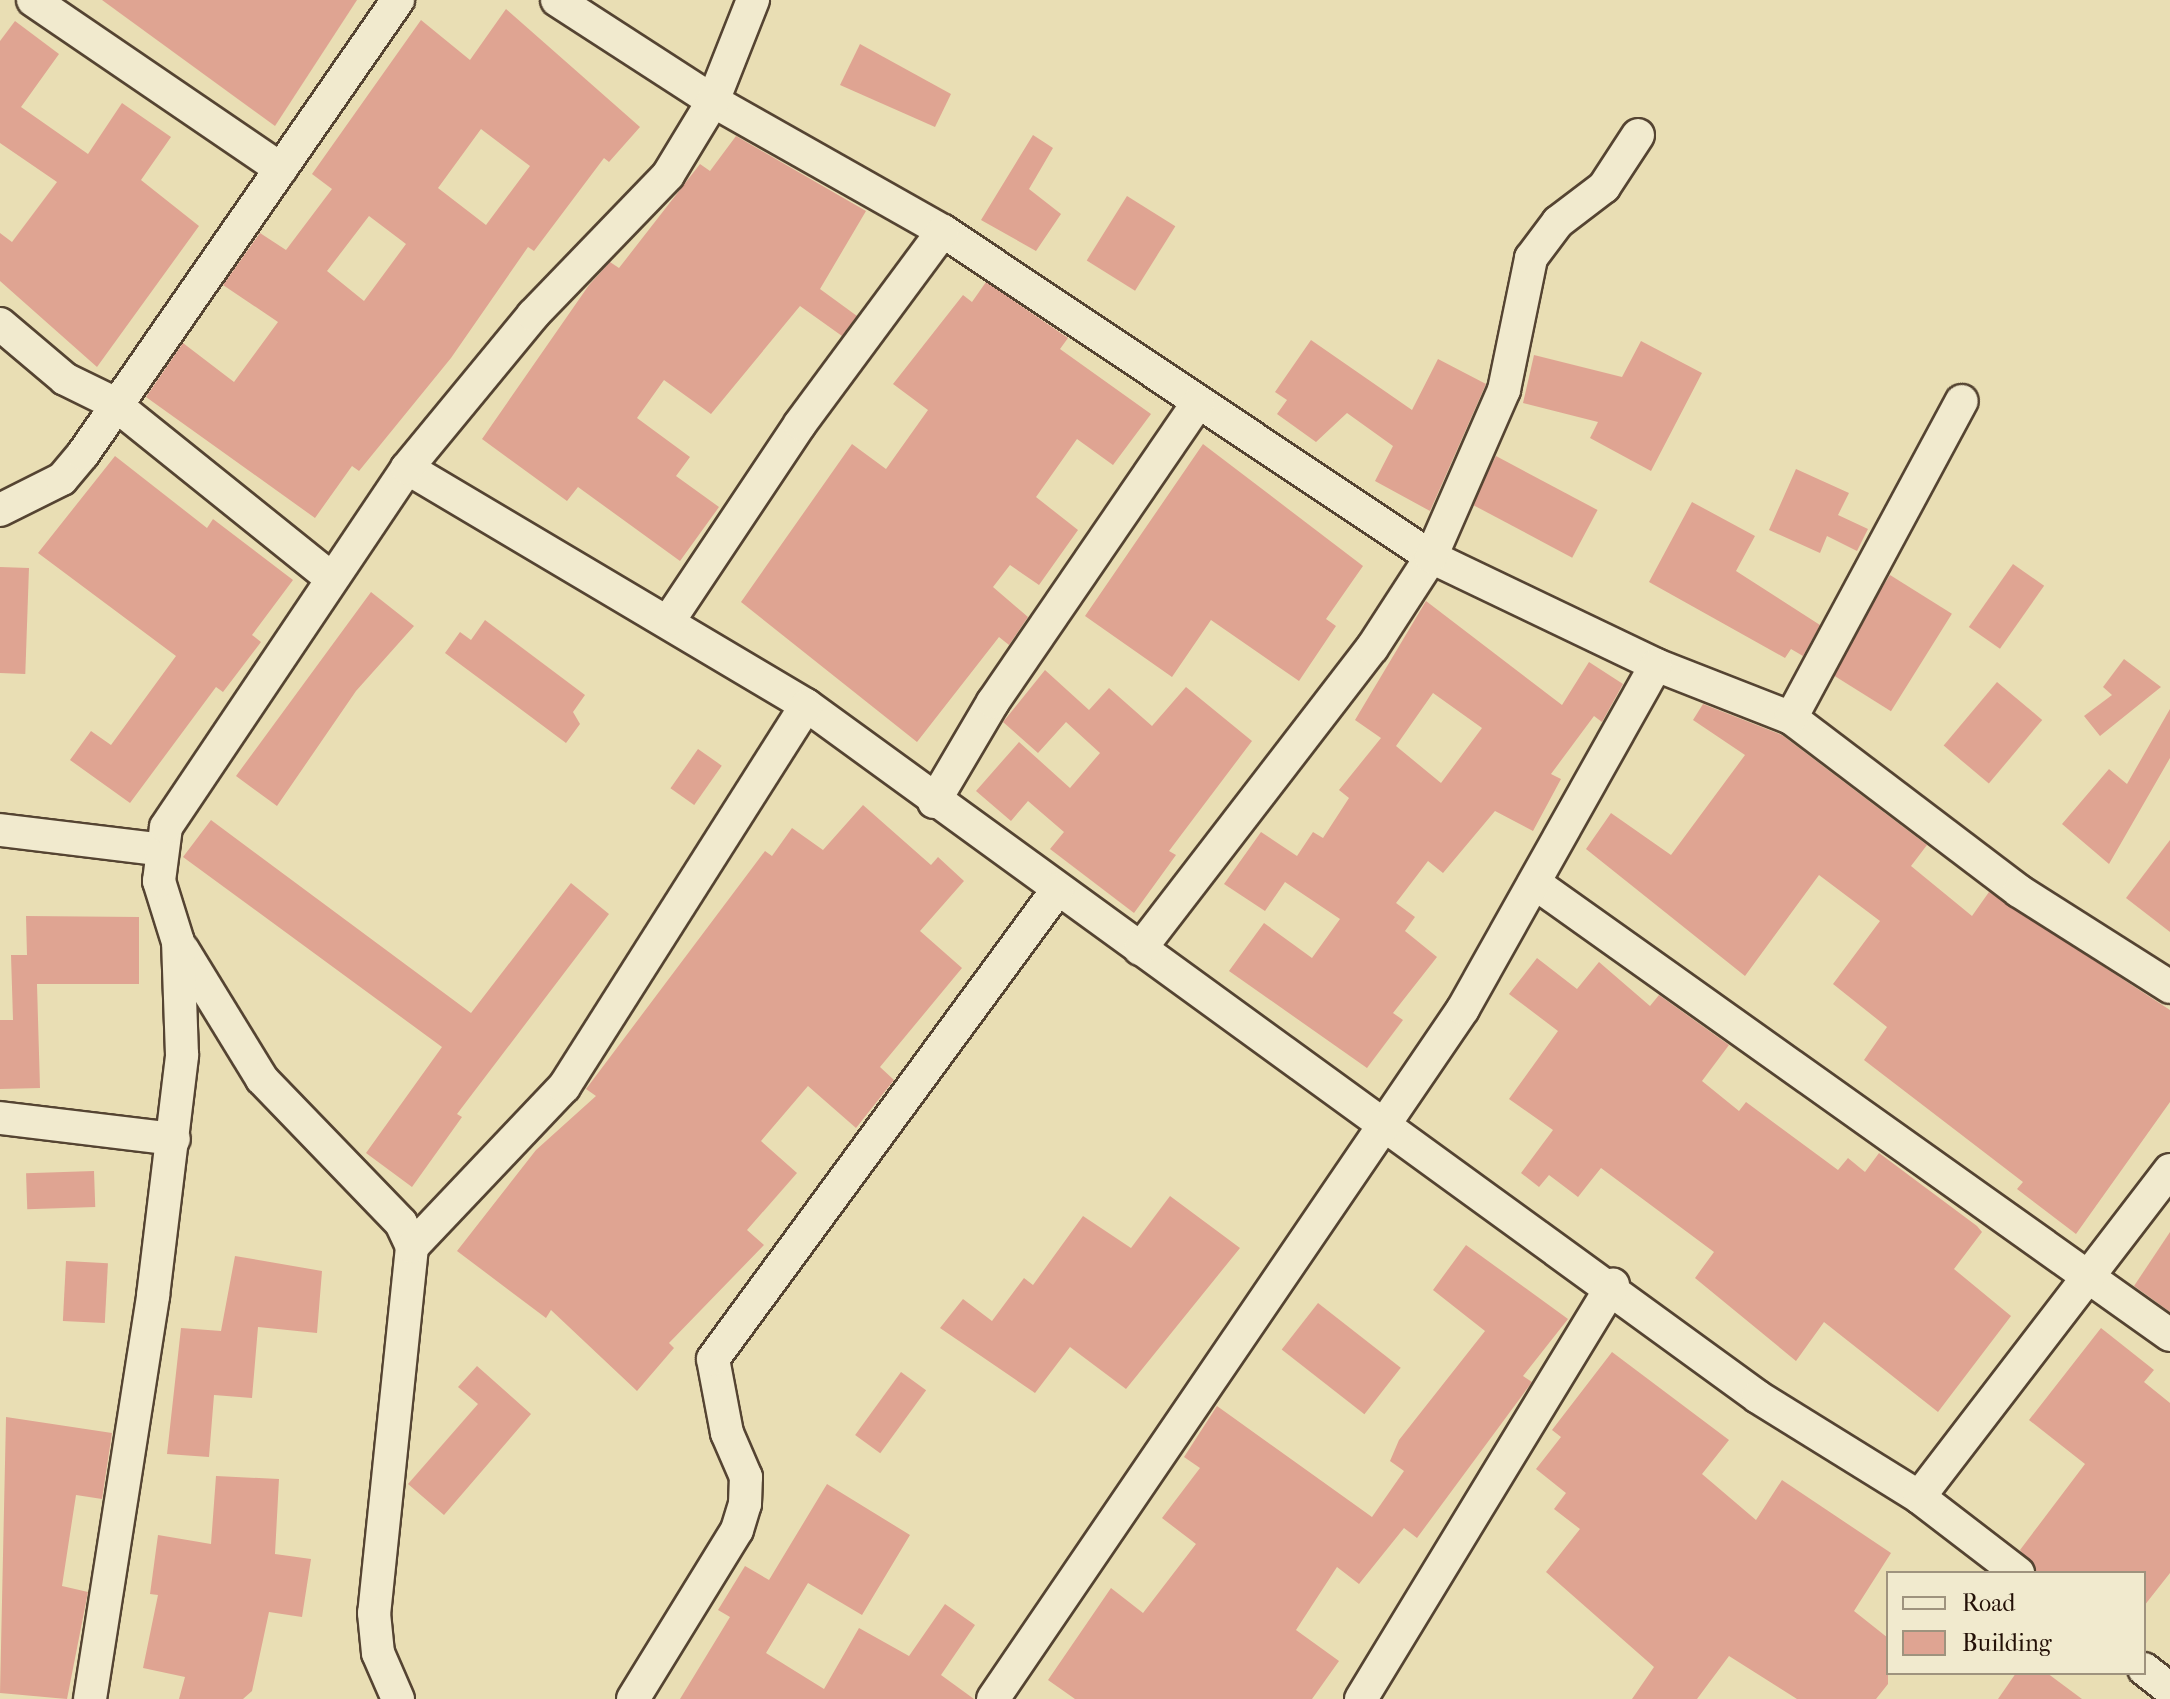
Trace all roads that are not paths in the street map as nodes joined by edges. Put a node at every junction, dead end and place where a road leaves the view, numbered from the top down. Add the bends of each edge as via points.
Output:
1 (33, 0) edge
2 (398, 0) edge
3 (557, 0) edge
4 (753, 0) edge
5 (713, 101) junction
6 (1638, 135) dead end
7 (281, 169) junction
8 (943, 231) junction
9 (0, 324) edge
10 (1962, 401) dead end
11 (112, 402) junction
12 (1198, 403) junction
13 (407, 468) junction
14 (0, 510) edge
15 (1431, 557) junction
16 (331, 578) junction
17 (670, 619) junction
18 (1656, 665) junction
19 (806, 705) junction
20 (1791, 718) junction
21 (934, 802) junction
22 (0, 830) edge
23 (158, 849) junction
24 (1536, 884) junction
25 (1058, 889) junction
26 (178, 942) junction
27 (1140, 949) junction
28 (2170, 987) edge
29 (0, 1118) edge
30 (1381, 1124) junction
31 (174, 1139) junction
32 (2170, 1170) edge
33 (412, 1247) junction
34 (2090, 1277) junction
35 (1613, 1285) junction
36 (2170, 1335) edge
37 (1919, 1497) junction
38 (2015, 1571) edge
39 (2146, 1671) edge
40 (2170, 1689) edge
41 (1003, 1696) edge
42 (90, 1699) edge
43 (398, 1699) edge
44 (633, 1699) edge
45 (1361, 1699) edge

1 - 7 street
2 - 7 street
3 - 5 street
4 - 5 street
5 - 8 street
5 - 13 street via 668,175 533,315
6 - 15 street via 1604,187 1558,222 1531,258 1504,390
7 - 11 street
8 - 12 street
8 - 17 street via 800,424
9 - 11 street via 65,379
10 - 20 street
11 - 14 street via 62,479
11 - 16 street
12 - 15 street
12 - 21 street via 993,702
13 - 16 street
13 - 17 street
15 - 18 street
15 - 27 street via 1372,648
16 - 23 street via 178,804
17 - 19 street
18 - 20 street
18 - 24 street
19 - 21 street
19 - 33 street via 564,1087
20 - 28 street via 2019,891
21 - 25 street
22 - 23 street
23 - 26 street via 159,881
24 - 30 street via 1463,1009
24 - 34 street
25 - 27 street
25 - 44 street via 713,1359 727,1433 746,1477 745,1504 737,1530
26 - 31 street via 184,988
26 - 33 street via 262,1079 401,1223
27 - 30 street
29 - 31 street
30 - 35 street
30 - 41 street
31 - 42 street
32 - 34 street
33 - 43 street via 374,1613 378,1653
34 - 36 street
34 - 37 street
35 - 37 street via 1758,1397
35 - 45 street
37 - 38 street
39 - 40 street

